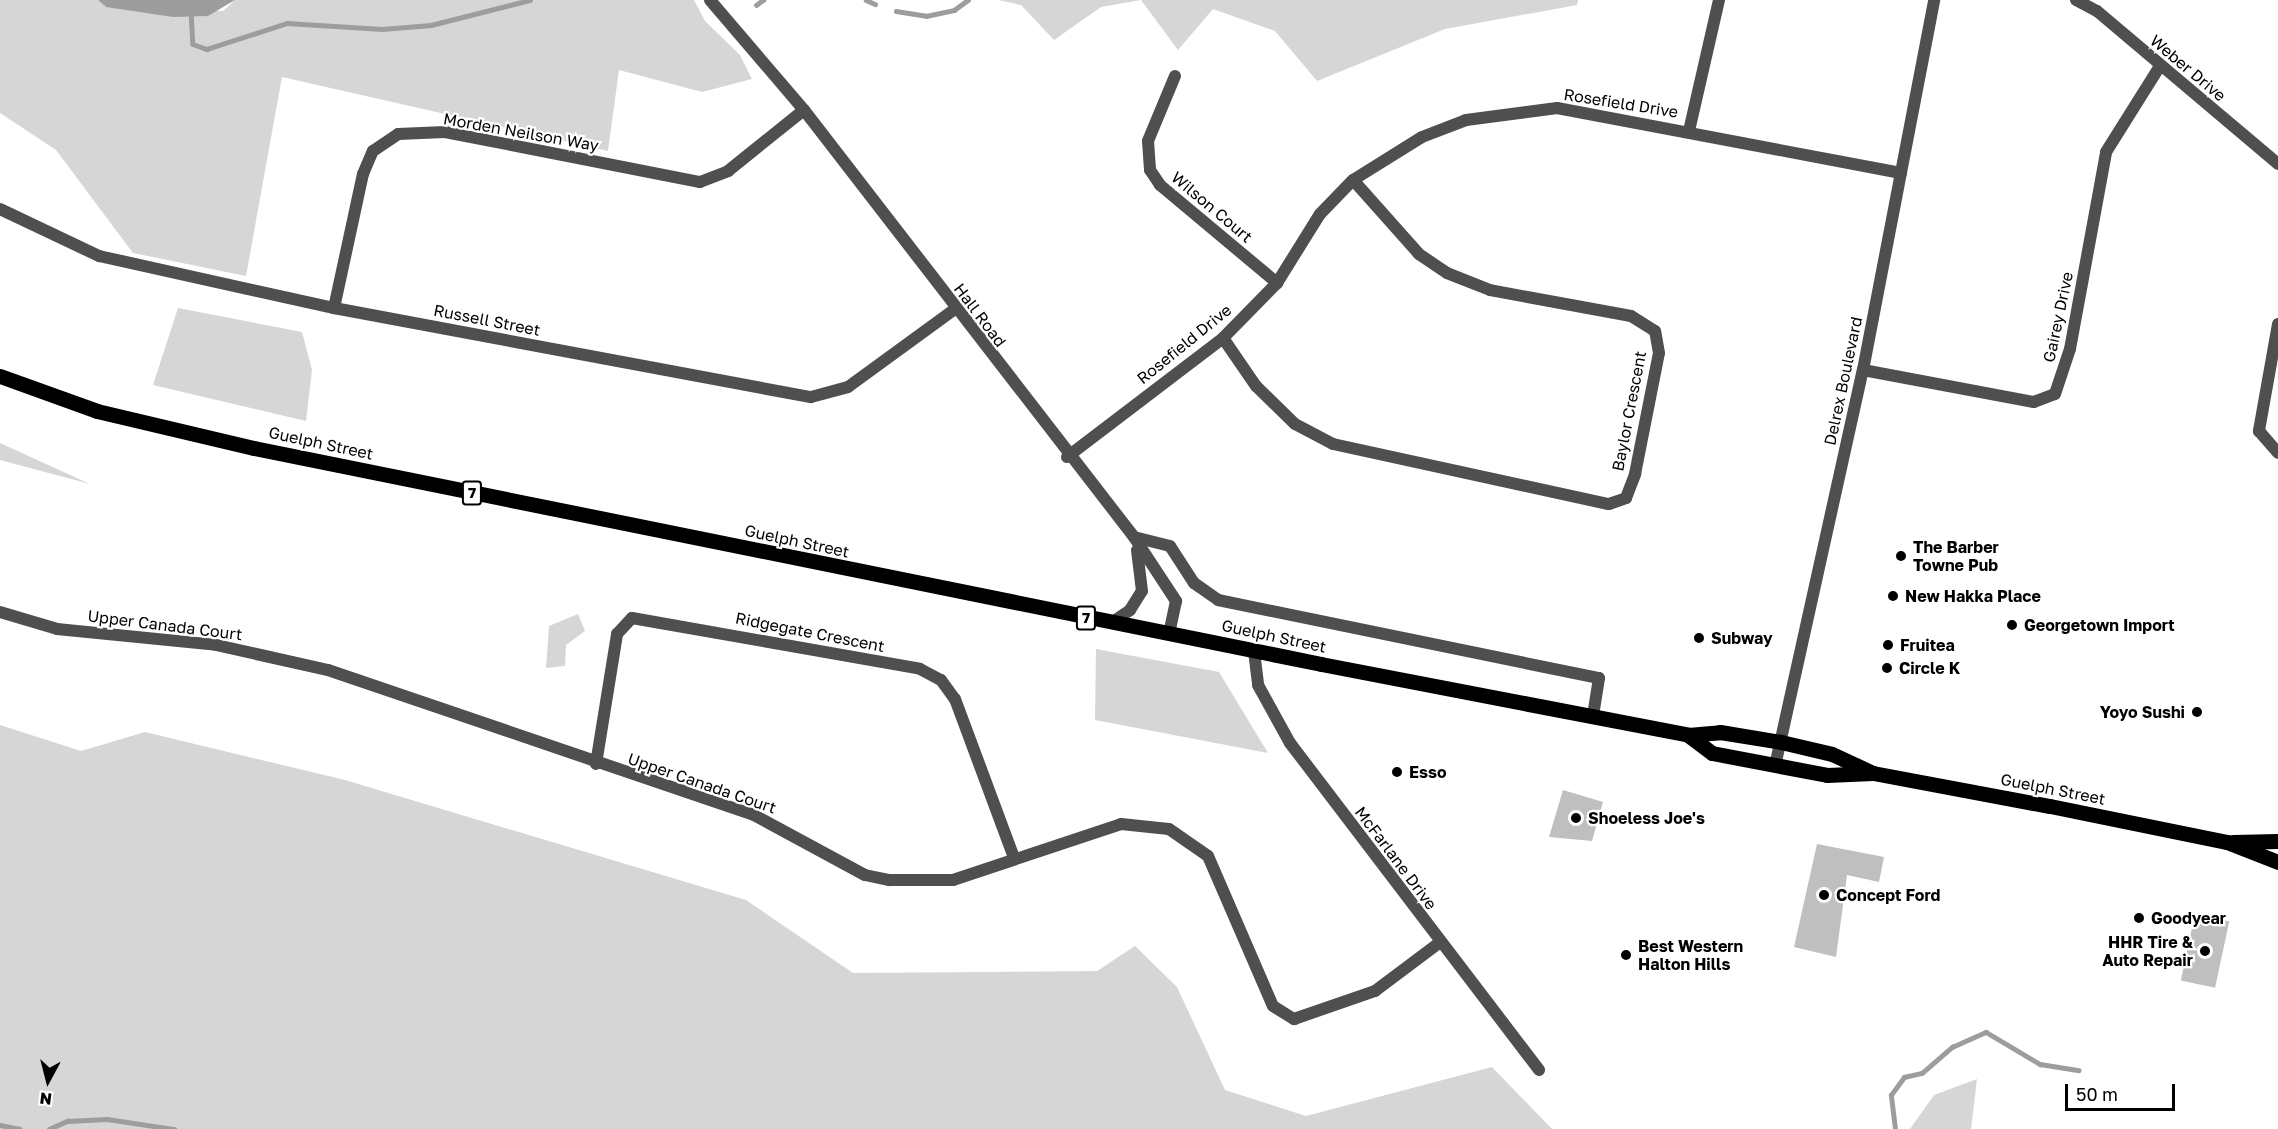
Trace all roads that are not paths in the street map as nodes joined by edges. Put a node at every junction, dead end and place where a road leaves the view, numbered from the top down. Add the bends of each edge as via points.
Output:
1 (710, 0) edge
2 (1719, 0) edge
3 (1934, 0) edge
4 (2076, 0) edge
5 (2160, 66) junction
6 (1174, 76) dead end
7 (804, 110) junction
8 (1689, 131) junction
9 (2278, 164) edge
10 (1901, 173) junction
11 (1353, 180) junction
12 (0, 209) edge
13 (1277, 283) junction
14 (334, 308) junction
15 (955, 309) junction
16 (2278, 324) edge
17 (1223, 338) junction
18 (1863, 370) junction
19 (0, 376) edge
20 (2278, 453) edge
21 (1067, 457) junction
22 (1134, 537) junction
23 (0, 612) edge
24 (1111, 623) junction
25 (1168, 633) junction
26 (1254, 651) junction
27 (1593, 716) junction
28 (1688, 735) junction
29 (1781, 742) junction
30 (596, 764) junction
31 (1775, 766) junction
32 (1873, 773) junction
33 (2278, 841) edge
34 (2227, 842) junction
35 (1014, 858) junction
36 (2278, 862) edge
37 (1439, 943) junction
38 (1539, 1070) dead end

1 - 7 street, Hall Road
2 - 8 street
3 - 10 street, Delrex Boulevard
4 - 5 street, Weber Drive
5 - 9 street, Weber Drive
5 - 18 street, Gairey Drive via 2106,152 2070,350 2055,394 2034,402
6 - 13 street, Wilson Court via 1148,141 1150,171 1160,185
7 - 14 street, Morden Neilson Way via 728,171 700,182 445,132 398,134 373,151 363,174
7 - 15 street, Hall Road
8 - 10 street, Rosefield Drive
8 - 11 street, Rosefield Drive via 1557,108 1516,110 1422,136
10 - 18 street, Delrex Boulevard
11 - 13 street, Rosefield Drive via 1320,214
11 - 17 street, Baylor Crescent via 1419,254 1448,273 1490,290 1630,316 1655,330 1659,353 1635,474 1626,498 1609,504 1333,444 1295,424 1256,386
12 - 14 street, Russell Street via 99,256
13 - 17 street, Rosefield Drive
14 - 15 street, Russell Street via 811,397 848,387
15 - 21 street, Hall Road
16 - 20 street via 2259,431
17 - 21 street, Rosefield Drive
18 - 29 street, Delrex Boulevard
19 - 24 main road, Guelph Street / 7 via 98,411 254,448
21 - 22 street, Hall Road
22 - 24 street via 1142,591 1130,610
22 - 25 street, Hall Road via 1176,601
22 - 27 street, Guelph Street via 1170,546 1194,583 1218,600 1599,678
23 - 30 street, Upper Canada Court via 57,629 216,645 328,670
24 - 25 main road, Guelph Street / 7
25 - 26 main road, Guelph Street
26 - 27 main road, Guelph Street
26 - 37 street, McFarlane Drive via 1258,685 1290,743
27 - 28 main road, Guelph Street
28 - 29 main road, Guelph Street via 1720,732
28 - 31 main road, Guelph Street via 1713,753
29 - 31 street, Delrex Boulevard
29 - 32 main road, Guelph Street via 1832,754
30 - 35 street, Upper Canada Court via 752,814 865,875 889,880 953,880
30 - 35 street, Ridgegate Crescent via 617,634 632,618 920,669 941,680 955,699
31 - 32 main road, Guelph Street via 1827,775
32 - 34 main road, Guelph Street
33 - 34 main road, Guelph Street
34 - 36 main road, Guelph Street
35 - 37 street, Upper Canada Court via 1121,824 1154,824 1184,835 1219,873 1273,1006 1294,1019 1375,991
37 - 38 street, McFarlane Drive

